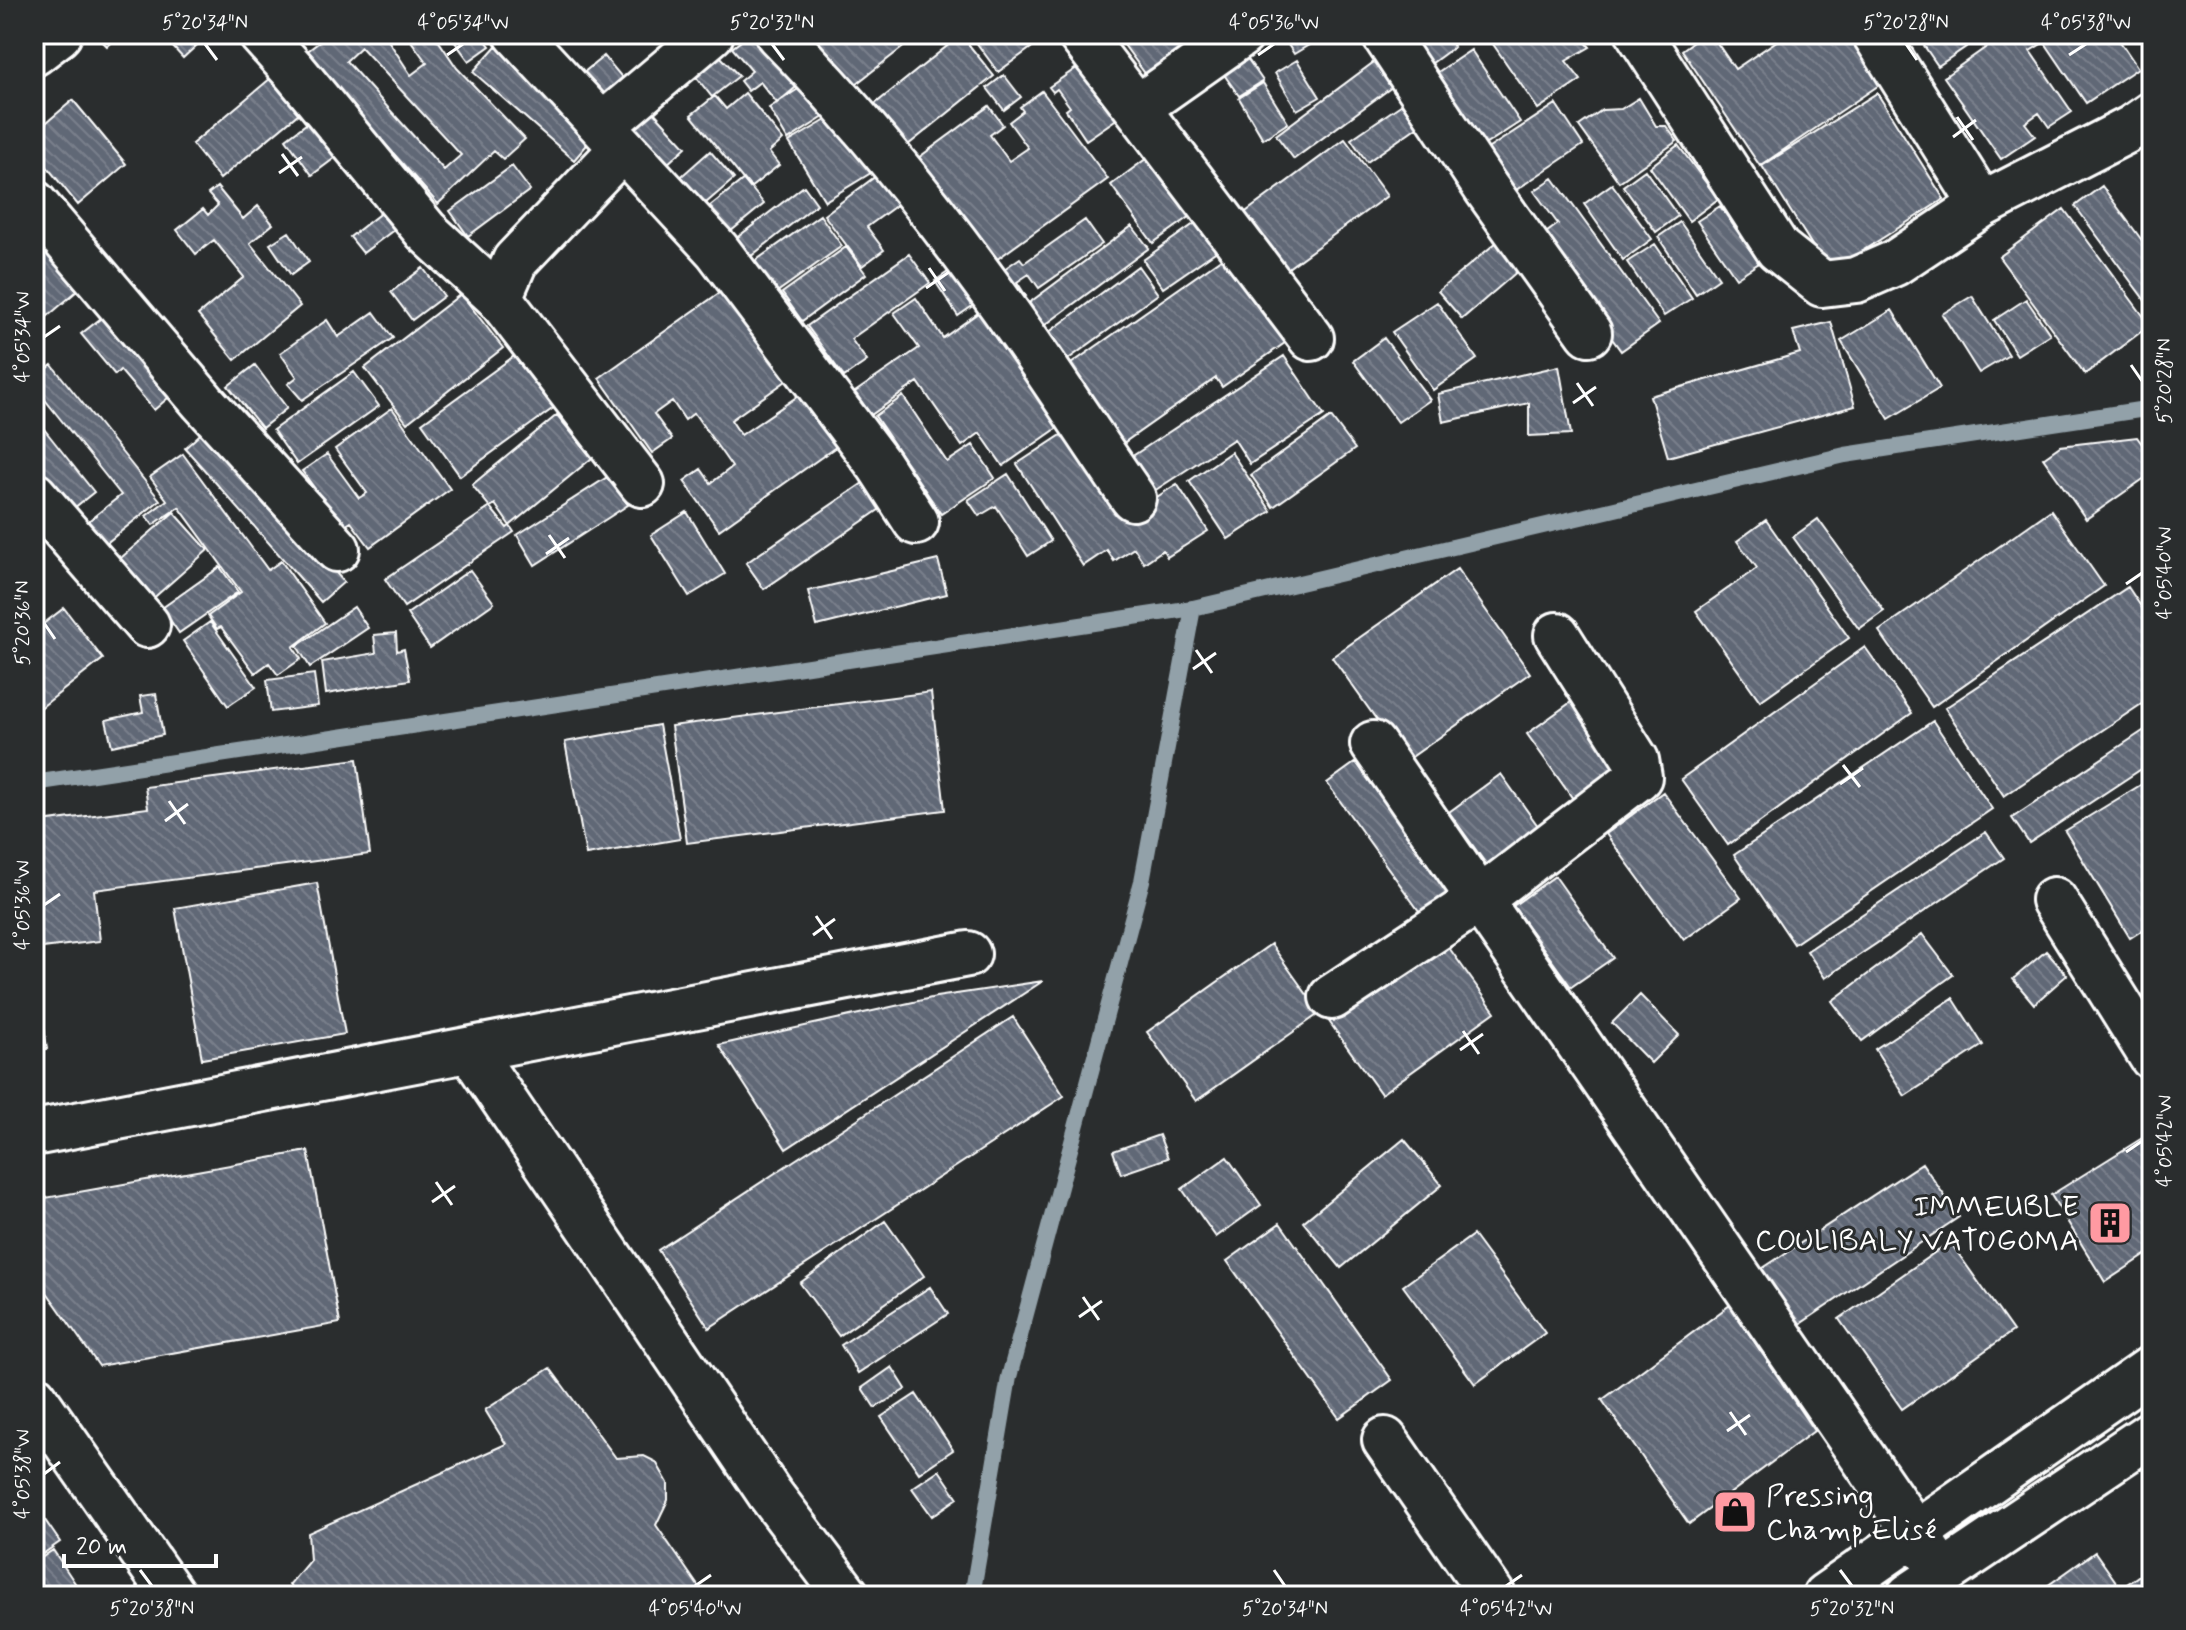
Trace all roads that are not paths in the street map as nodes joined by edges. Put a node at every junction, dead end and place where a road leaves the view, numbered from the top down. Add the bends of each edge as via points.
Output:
1 (59, 34) edge
2 (261, 34) edge
3 (517, 34) edge
4 (711, 34) edge
5 (778, 34) edge
6 (1080, 34) edge
7 (1242, 34) edge
8 (1384, 34) edge
9 (1639, 34) edge
10 (1875, 34) edge
11 (34, 53) edge
12 (1137, 108) junction
13 (2152, 114) edge
14 (612, 137) junction
15 (34, 203) edge
16 (1982, 205) junction
17 (499, 298) junction
18 (1589, 333) dead end
19 (1311, 338) dead end
20 (642, 484) dead end
21 (34, 495) edge
22 (1133, 498) dead end
23 (916, 522) dead end
24 (337, 549) dead end
25 (147, 625) dead end
26 (1557, 635) dead end
27 (1373, 744) dead end
28 (1479, 900) junction
29 (2054, 900) dead end
30 (968, 954) dead end
31 (1332, 997) dead end
32 (470, 1050) junction
33 (2152, 1057) edge
34 (34, 1133) edge
35 (2152, 1368) edge
36 (34, 1397) edge
37 (2152, 1433) edge
38 (1385, 1440) dead end
39 (1915, 1533) junction
40 (1926, 1585) edge
41 (173, 1596) edge
42 (847, 1596) edge
43 (1493, 1596) edge
44 (1825, 1596) edge

1 - 11 street
2 - 17 street via 426,231
3 - 14 street
4 - 14 street
5 - 22 street via 829,85 938,221 1024,336
6 - 12 street
7 - 12 street
8 - 18 street
9 - 16 street via 1778,249 1822,284 1856,280 1895,263
10 - 16 street
12 - 19 street
13 - 16 street
14 - 17 street via 515,261
14 - 23 street via 717,250
15 - 24 street
17 - 20 street
21 - 25 street
26 - 28 street via 1636,760 1639,777
27 - 28 street
28 - 31 street
28 - 39 street
29 - 33 street
30 - 32 street
32 - 34 street
32 - 42 street via 770,1494
35 - 39 street
36 - 41 street
37 - 40 street
38 - 43 street
39 - 40 street
39 - 44 street

